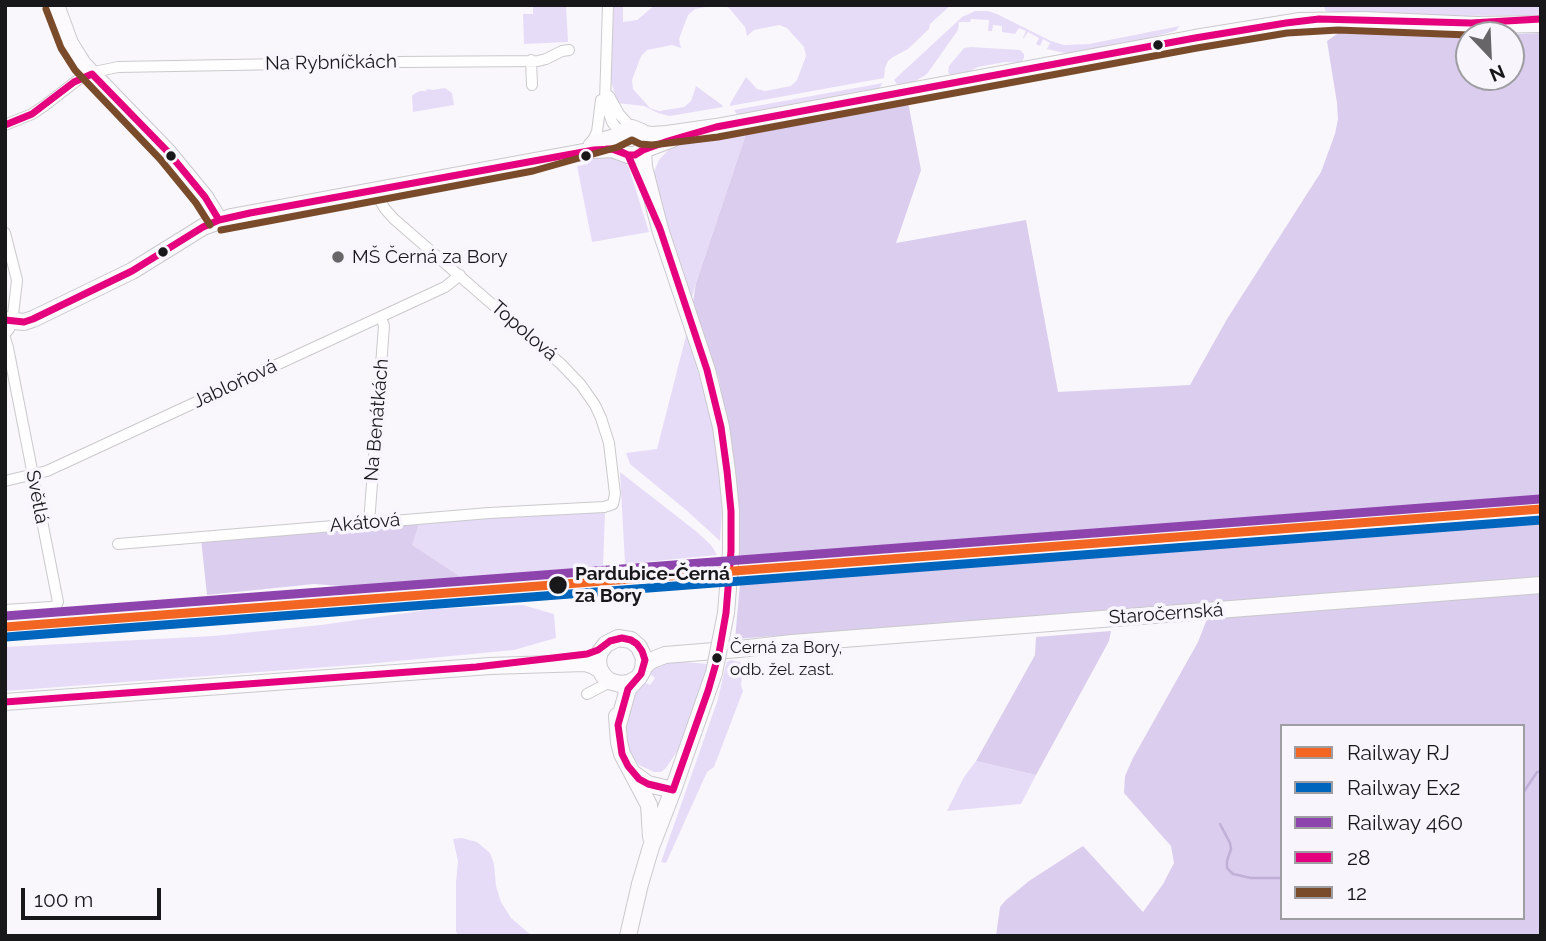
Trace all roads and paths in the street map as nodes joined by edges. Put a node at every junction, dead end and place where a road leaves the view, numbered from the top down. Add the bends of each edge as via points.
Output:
1 (56, 5) edge
2 (608, 5) edge
3 (1541, 22) edge
4 (569, 50) dead end
5 (531, 60) junction
6 (92, 74) junction
7 (605, 76) junction
8 (533, 85) dead end
9 (5, 124) edge
10 (716, 127) junction
11 (631, 141) junction
12 (668, 141) junction
13 (585, 146) junction
14 (531, 161) junction
15 (374, 190) junction
16 (650, 190) junction
17 (219, 220) junction
18 (660, 229) junction
19 (5, 233) edge
20 (460, 275) junction
21 (382, 317) junction
22 (7, 328) edge
23 (33, 475) junction
24 (5, 481) edge
25 (612, 505) joint
26 (369, 523) junction
27 (118, 544) dead end
28 (1541, 585) edge
29 (5, 610) edge
30 (631, 640) junction
31 (792, 643) junction
32 (606, 644) junction
33 (476, 667) junction
34 (643, 676) junction
35 (606, 677) junction
36 (5, 702) edge
37 (618, 725) junction
38 (632, 771) junction
39 (673, 790) junction
40 (651, 847) junction
41 (628, 936) edge

1 - 6 main road via 73,50
2 - 7 street
3 - 10 main road via 1476,25 1338,19 1286,23
4 - 5 street, Na Rybníčkách
5 - 6 street, Na Rybníčkách via 126,67
5 - 8 street
6 - 9 street, Na Rybníčkách via 32,114
6 - 17 main road via 168,152
7 - 11 street via 616,110 629,125
7 - 13 street via 597,132
10 - 11 main road
10 - 12 main road
11 - 12 main road
11 - 13 main road
11 - 14 main road via 615,149
11 - 16 main road
11 - 18 main road via 633,164
12 - 16 main road via 652,164
13 - 14 main road
14 - 15 main road
15 - 17 main road
15 - 20 street, Topolová via 388,213
16 - 18 main road
17 - 22 main road via 132,271
18 - 39 main road, bridge via 707,370 721,427 731,511 726,612 714,673
19 - 22 street via 18,280
20 - 21 street, Jabloňová
20 - 25 street, Topolová via 561,363 588,395 601,418 611,453
21 - 23 street, Jabloňová
21 - 26 street, Na Benátkách
22 - 23 street, Světlá
23 - 24 street, Jabloňová
23 - 29 street, Světlá via 57,604
25 - 26 street, Akátová
26 - 27 street, Akátová
28 - 31 main road, Staročernská
30 - 31 main road, Staročernská via 660,647
30 - 32 main road via 618,638
30 - 34 main road via 644,657
31 - 34 main road, Staročernská via 665,655 650,661
32 - 33 main road via 587,654
32 - 35 main road via 598,662
33 - 35 main road via 582,663 591,664
33 - 36 main road
34 - 35 main road via 626,684
34 - 37 main road via 628,690
35 - 37 main road via 617,697
37 - 38 main road via 622,754
38 - 39 main road via 648,784
38 - 40 main road via 648,801
39 - 40 main road
40 - 41 main road

